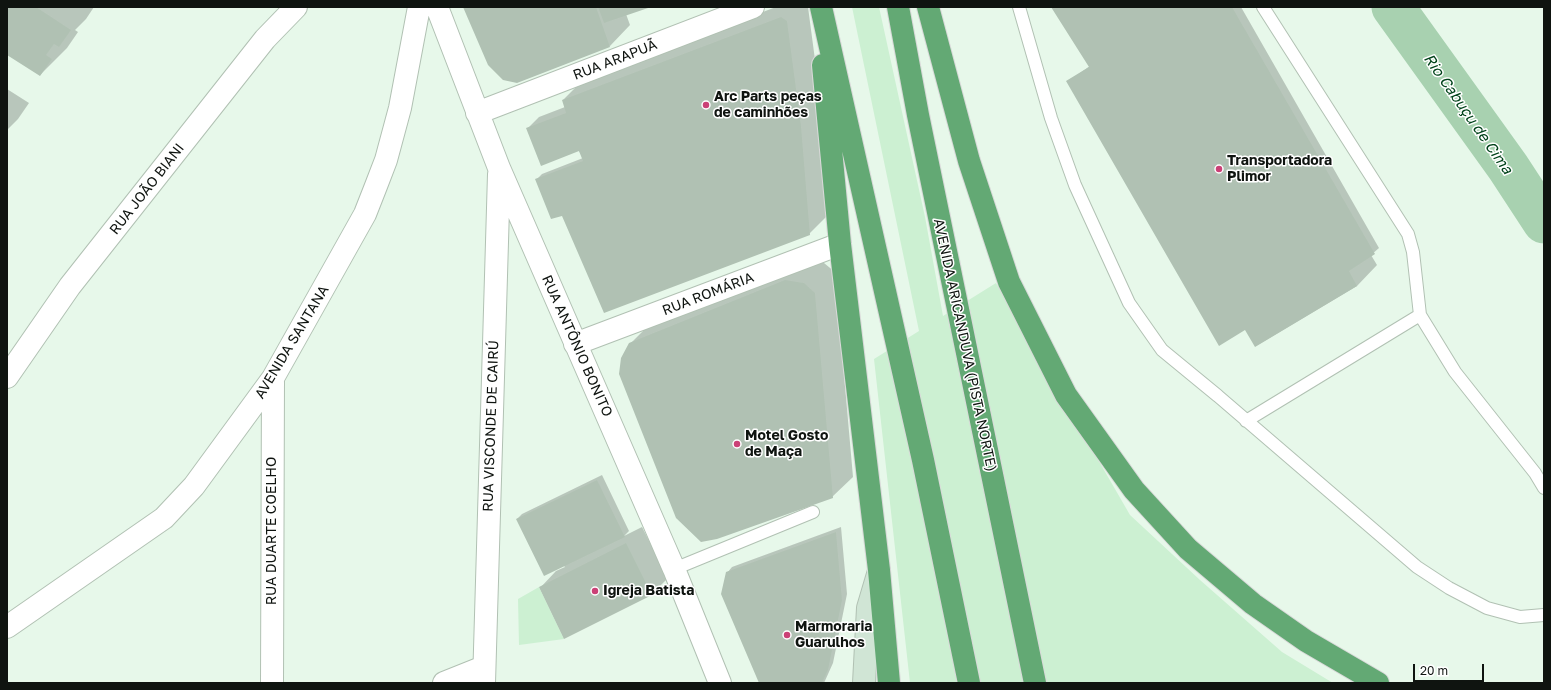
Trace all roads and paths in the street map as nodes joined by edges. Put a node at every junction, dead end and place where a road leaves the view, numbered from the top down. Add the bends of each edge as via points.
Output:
1 (296, 7) edge
2 (419, 7) edge
3 (437, 7) edge
4 (753, 7) edge
5 (898, 7) edge
6 (928, 7) edge
7 (1019, 7) edge
8 (1263, 7) edge
9 (821, 9) edge
10 (477, 113) junction
11 (499, 168) junction
12 (840, 244) junction
13 (1420, 315) junction
14 (575, 344) junction
15 (7, 377) edge
16 (273, 378) junction
17 (1246, 421) junction
18 (1544, 488) edge
19 (813, 512) dead end
20 (674, 569) junction
21 (879, 570) junction
22 (1544, 615) edge
23 (7, 627) edge
24 (484, 675) edge
25 (272, 683) edge
26 (444, 683) edge
27 (720, 683) edge
28 (864, 683) edge
29 (889, 683) edge
30 (968, 683) edge
31 (1035, 683) edge
32 (1378, 683) edge

1 - 15 street, RUA JOÃO BIANI via 265,39 70,286
2 - 16 street, AVENIDA SANTANA via 400,108 386,160 365,214
3 - 10 street, RUA ANTÔNIO BONITO
4 - 10 street, RUA ARAPUÃ
5 - 31 highway, AVENIDA ARICANDUVA (PISTA NORTE)
6 - 32 highway via 969,161 1009,282 1066,395 1134,490 1188,549 1253,604 1306,641
7 - 17 lane via 1051,118 1075,185 1129,303 1162,350
8 - 13 lane via 1408,234 1413,252
9 - 12 highway via 824,82
9 - 30 highway via 923,460
10 - 11 street, RUA ANTÔNIO BONITO
11 - 14 street, RUA ANTÔNIO BONITO
11 - 24 street, RUA VISCONDE DE CAIRÚ
12 - 14 street, RUA ROMÁRIA
12 - 21 highway
13 - 17 lane
13 - 18 lane via 1455,372
14 - 20 street, RUA ANTÔNIO BONITO
16 - 23 street, AVENIDA SANTANA via 194,486 164,518
16 - 25 street, RUA DUARTE COELHO
17 - 22 lane via 1417,567 1449,588 1487,608 1520,617
19 - 20 lane
20 - 27 street, RUA ANTÔNIO BONITO
21 - 28 street via 868,608
21 - 29 highway
24 - 26 street

